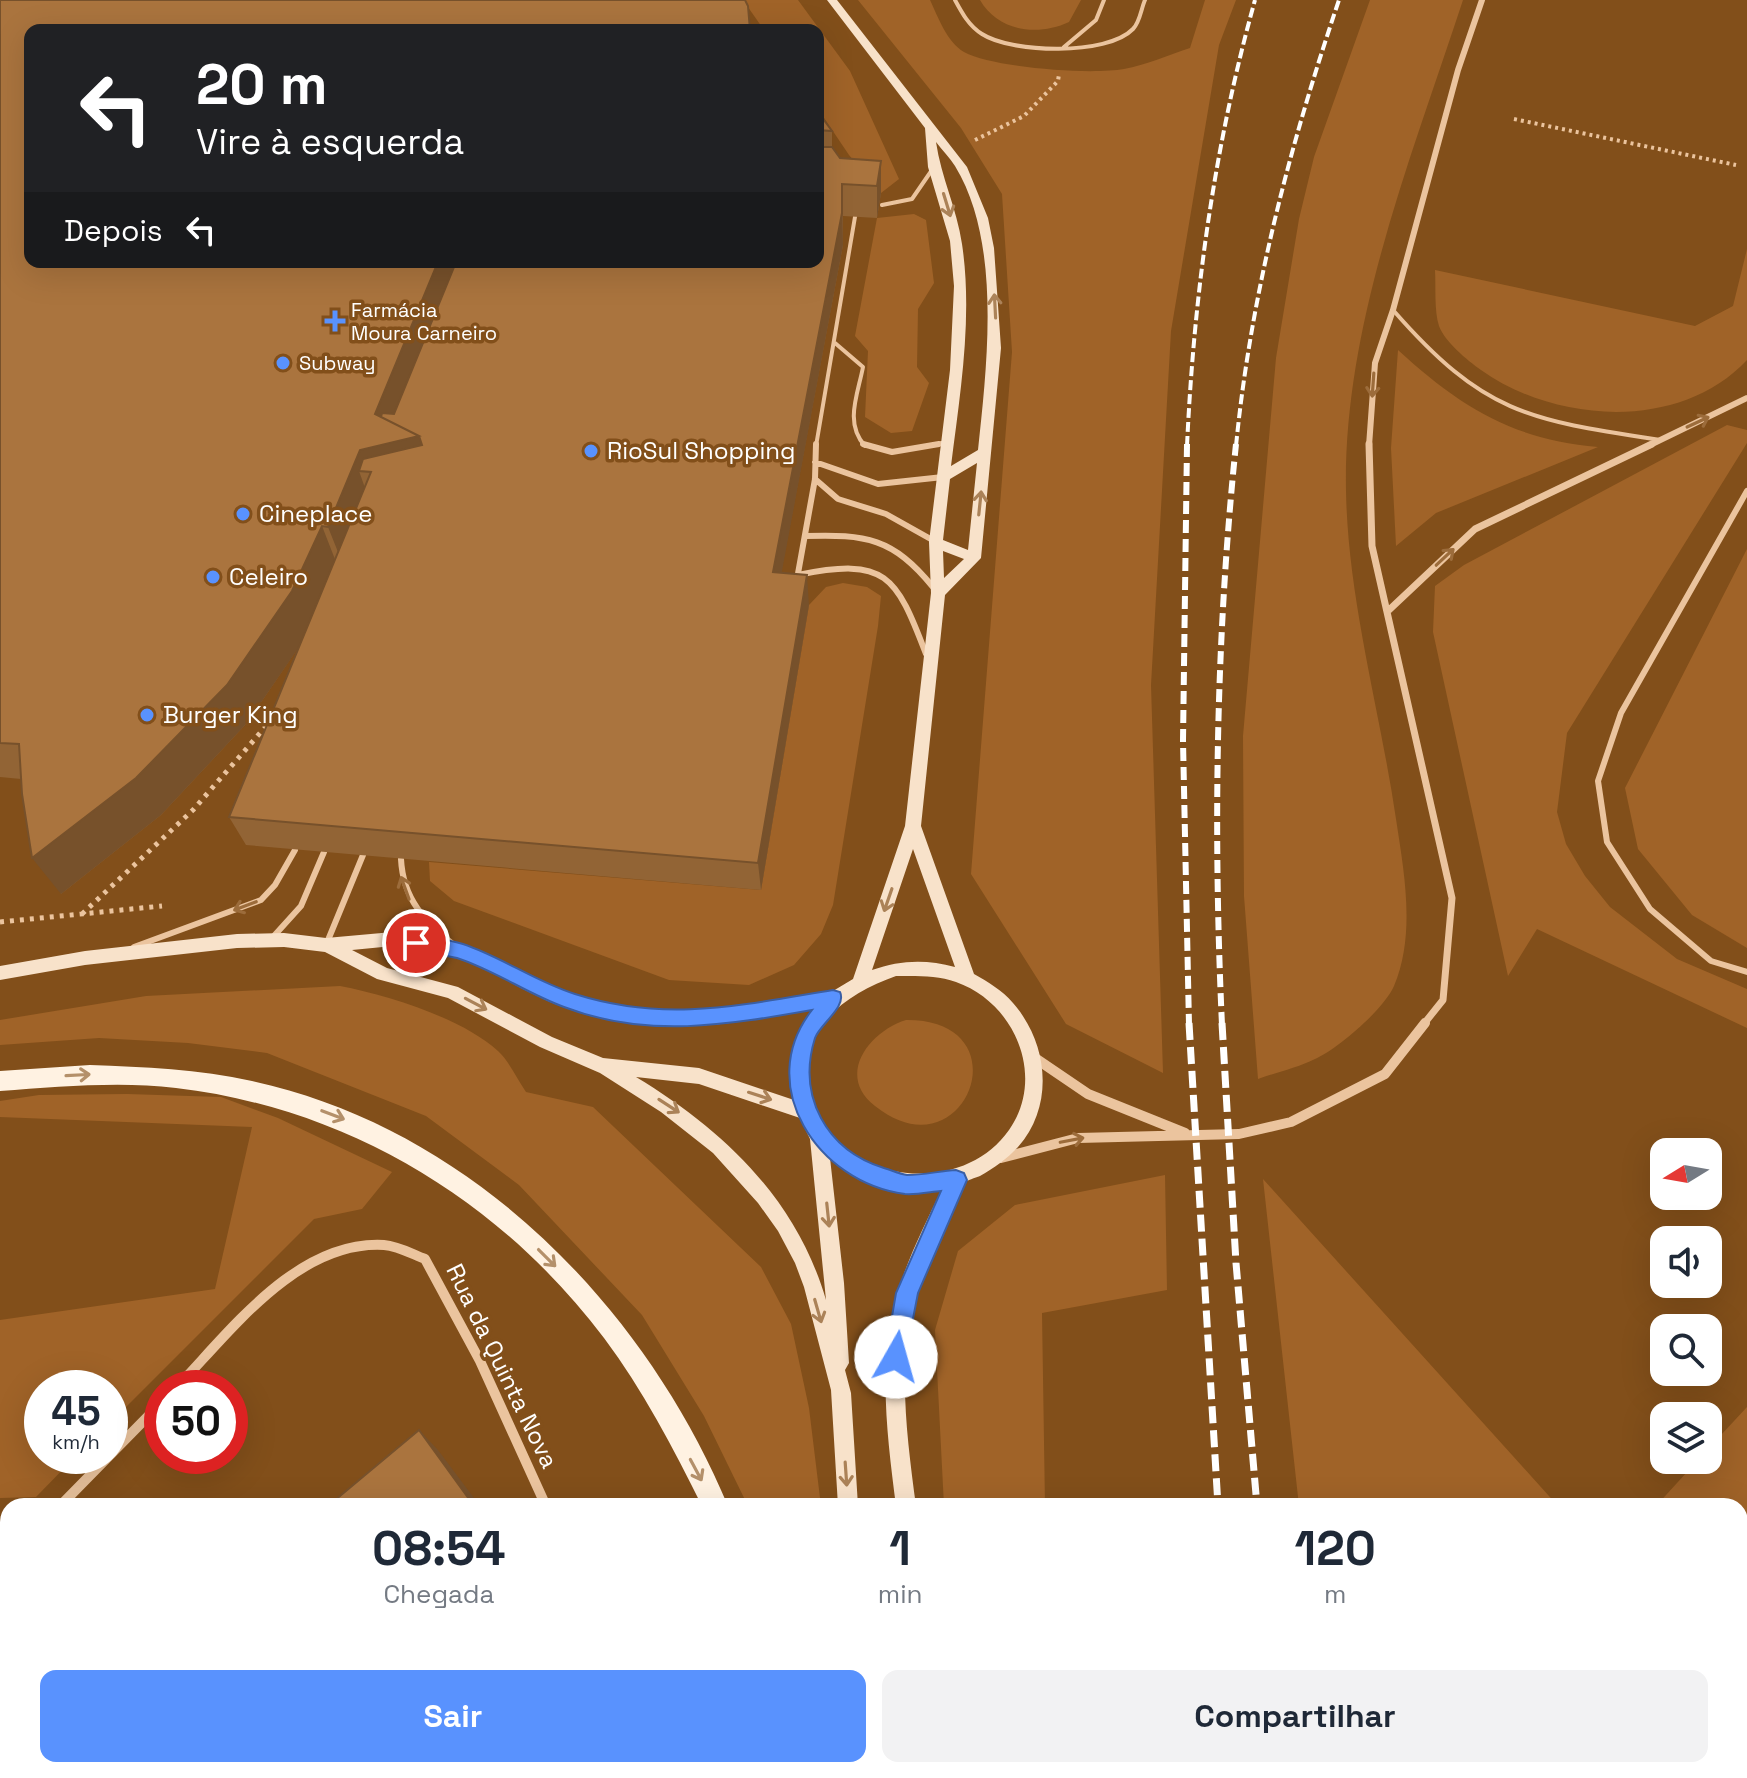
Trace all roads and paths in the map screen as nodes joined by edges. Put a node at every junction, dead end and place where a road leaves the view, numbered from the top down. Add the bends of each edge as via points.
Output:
1 (832, 0) edge
2 (955, 0) edge
3 (1104, 0) edge
4 (1145, 0) edge
5 (1482, 0) edge
6 (1064, 47) junction
7 (1514, 119) dead end
8 (929, 130) junction
9 (949, 153) junction
10 (1736, 165) dead end
11 (934, 167) junction
12 (882, 205) edge
13 (856, 206) edge
14 (1393, 310) junction
15 (835, 343) junction
16 (1747, 398) edge
17 (1660, 440) junction
18 (949, 441) junction
19 (985, 452) junction
20 (815, 462) junction
21 (944, 477) junction
22 (815, 479) junction
23 (1747, 491) edge
24 (805, 536) junction
25 (936, 542) junction
26 (974, 558) junction
27 (798, 575) junction
28 (795, 590) edge
29 (938, 593) junction
30 (1389, 610) junction
31 (930, 664) junction
32 (281, 727) edge
33 (244, 753) junction
34 (255, 757) edge
35 (913, 826) junction
36 (295, 850) edge
37 (324, 852) edge
38 (363, 855) edge
39 (401, 859) edge
40 (82, 914) dead end
41 (270, 940) junction
42 (326, 945) junction
43 (460, 951) junction
44 (121, 953) junction
45 (4, 969) edge
46 (1747, 972) edge
47 (967, 978) junction
48 (861, 979) junction
49 (833, 998) junction
50 (1035, 1058) junction
51 (602, 1066) junction
52 (0, 1081) edge
53 (804, 1111) junction
54 (1190, 1135) junction
55 (819, 1137) junction
56 (996, 1159) junction
57 (956, 1180) junction
58 (194, 1370) edge
59 (841, 1393) junction
60 (144, 1421) edge
61 (128, 1437) edge
62 (92, 1474) edge
63 (68, 1498) edge
64 (542, 1498) edge
65 (711, 1498) edge
66 (848, 1498) edge
67 (905, 1498) edge

1 - 8 main road
2 - 6 lane via 985,37 1010,46
3 - 6 lane via 1096,20
4 - 6 lane via 1134,28 1118,38
5 - 14 street
6 - 9 path via 1058,81 1024,116
7 - 10 path
8 - 9 main road
8 - 11 main road
19 -> 9 main road via 995,348 993,281 977,205
11 - 12 lane via 912,199
11 -> 18 main road via 956,241 960,286
13 - 15 lane
14 - 17 lane via 1429,351 1493,400 1564,425
14 -> 30 street via 1375,363 1368,457 1372,546
15 - 18 lane via 863,367 853,423 868,446 899,453
15 - 20 lane
17 -> 16 street
30 -> 17 street via 1475,529
18 - 21 main road
19 - 21 main road
26 -> 19 main road
20 - 21 lane via 878,484
20 - 22 lane
21 - 25 main road
22 - 24 lane
22 - 25 lane via 837,502 875,510
23 - 46 lane via 1634,687 1598,781 1607,842 1650,909 1711,961
24 - 27 lane
24 - 29 lane via 879,539 904,552
25 - 26 main road
25 - 29 main road
26 - 29 main road
27 - 28 lane
27 - 31 lane via 851,567 884,575 906,601
29 - 31 main road
30 - 54 street via 1452,898 1443,1000 1385,1074 1291,1122 1239,1134
31 - 35 main road
32 - 33 path via 270,723
33 - 34 path
33 - 40 path via 193,810
35 - 47 main road
35 -> 48 main road
36 -> 44 lane via 261,900
37 - 41 lane via 301,906
38 - 42 lane
43 -> 39 lane via 423,919 404,893
41 - 42 main road
41 - 44 main road
42 - 43 main road via 393,939
42 -> 51 main road via 383,974 452,992
43 - 49 main road via 568,1001 646,1019 714,1019
44 - 45 main road
47 - 48 main road via 933,969 896,969
47 - 50 main road via 998,998 1021,1025
48 - 49 main road
49 - 53 main road via 808,1030 801,1057
50 - 54 street via 1088,1094
50 - 56 main road via 1035,1094 1022,1129
51 -> 53 main road via 699,1076
51 -> 59 main road via 675,1109 763,1192 803,1259
52 -> 65 main road via 84,1074 215,1084 297,1101 369,1128 431,1162 488,1202 597,1311 650,1389
53 - 55 main road
56 -> 54 street via 1078,1138
55 - 57 main road via 857,1169 905,1184
55 -> 59 main road
56 - 57 main road
57 - 67 main road via 920,1257 897,1337 898,1444
58 - 64 street, Rua da Quinta Nova via 285,1280 342,1248 385,1245 425,1259 480,1361
59 -> 66 main road
60 - 61 street
62 - 63 street

